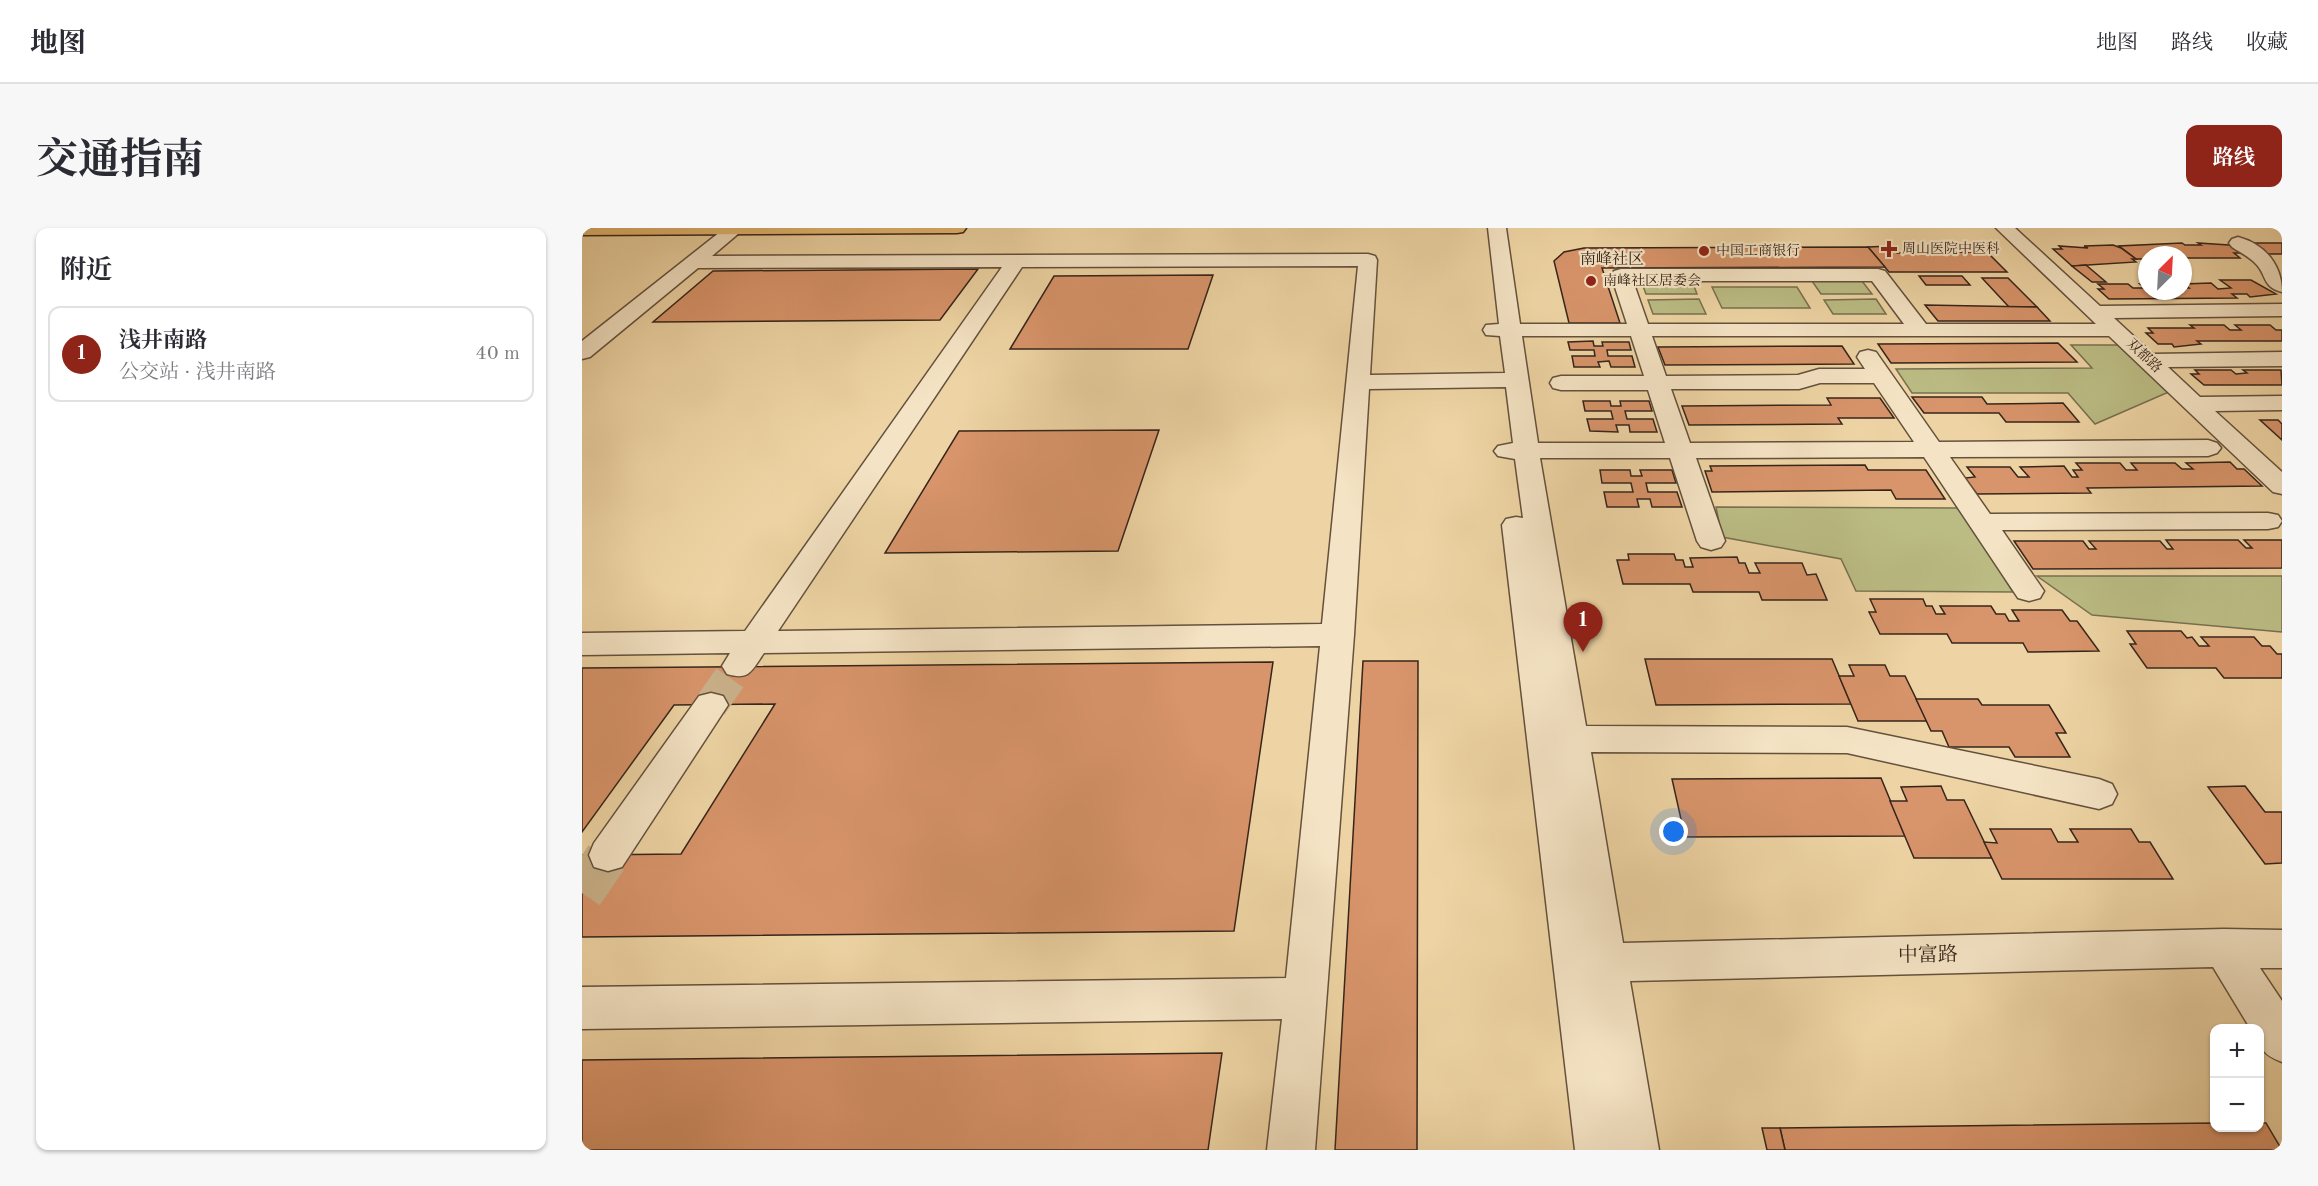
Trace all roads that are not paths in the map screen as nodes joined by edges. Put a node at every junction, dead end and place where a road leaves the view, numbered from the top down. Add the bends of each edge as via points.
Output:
1 (957, 228) edge
2 (1480, 228) edge
3 (1497, 228) edge
4 (2005, 228) edge
5 (736, 229) edge
6 (582, 230) edge
7 (2238, 243) dead end
8 (1016, 261) junction
9 (694, 262) junction
10 (2274, 262) edge
11 (2282, 286) edge
12 (2282, 310) edge
13 (2097, 312) junction
14 (1850, 330) junction
15 (1920, 330) junction
16 (2116, 330) junction
17 (1502, 331) junction
18 (1640, 331) junction
19 (582, 352) edge
20 (2282, 359) edge
21 (2149, 361) junction
22 (1881, 376) junction
23 (1509, 381) junction
24 (1358, 382) junction
25 (1561, 383) dead end
26 (1657, 383) junction
27 (2282, 403) edge
28 (2195, 404) junction
29 (2208, 448) dead end
30 (1932, 449) junction
31 (1517, 450) junction
32 (1680, 450) junction
33 (2282, 486) edge
34 (2268, 521) dead end
35 (1982, 522) junction
36 (1711, 541) dead end
37 (2029, 591) dead end
38 (1338, 635) junction
39 (755, 641) junction
40 (582, 644) edge
41 (738, 666) tunnel mouth
42 (711, 705) tunnel mouth
43 (1558, 739) junction
44 (2099, 794) dead end
45 (608, 855) tunnel mouth
46 (2224, 948) junction
47 (2282, 949) edge
48 (1590, 963) junction
49 (1306, 998) junction
50 (582, 1008) edge
51 (2282, 1040) edge
52 (1291, 1150) edge
53 (1599, 1150) edge
54 (1635, 1150) edge

1 - 5 main road
2 - 17 street
3 - 17 street
4 - 13 street, 双都路
5 - 6 main road
5 - 9 street
7 - 10 street
8 - 9 street
8 - 24 street via 1368,260
8 - 39 street
9 - 19 street
10 - 11 street via 2273,279
12 - 13 street
13 - 16 street, 双都路
14 - 15 street
14 - 18 street
14 - 22 street
15 - 16 street
15 - 18 street via 1878,275 1621,275
16 - 21 street, 双都路
17 - 18 street
17 - 23 street
18 - 26 street
20 - 21 street
21 - 28 street, 双都路
22 - 26 street via 1820,376 1799,382
22 - 30 street
23 - 24 street
23 - 31 street
24 - 38 street
25 - 26 street
26 - 32 street
27 - 28 street
28 - 33 street, 双都路
29 - 30 street
30 - 32 street
30 - 35 street
31 - 32 street
31 - 43 street
32 - 36 street
34 - 35 street
35 - 37 street
38 - 39 street
38 - 49 street
39 - 40 street
39 - 41 street
42 - 45 street
43 - 44 street via 1847,740
43 - 48 street
46 - 47 street, 中富路
46 - 48 street, 中富路
46 - 51 street
48 - 53 street
48 - 54 street
49 - 50 street
49 - 52 street

